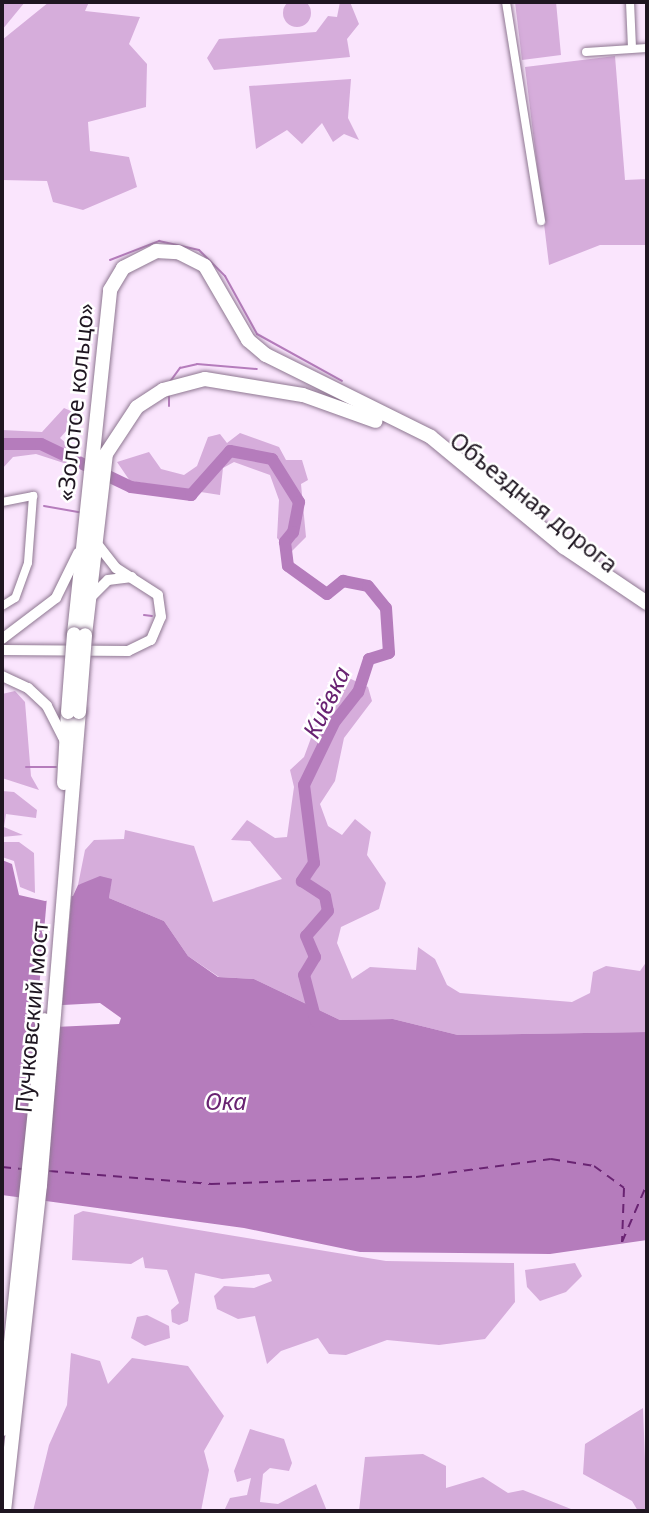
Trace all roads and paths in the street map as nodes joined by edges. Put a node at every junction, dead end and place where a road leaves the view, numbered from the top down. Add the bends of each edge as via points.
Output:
1 (506, 2) edge
2 (630, 2) edge
3 (632, 48) junction
4 (647, 48) edge
5 (586, 52) dead end
6 (541, 221) dead end
7 (430, 442) junction
8 (2, 502) edge
9 (89, 537) junction
10 (138, 578) junction
11 (88, 601) junction
12 (647, 603) edge
13 (2, 606) edge
14 (647, 613) edge
15 (80, 635) junction
16 (2, 639) edge
17 (2, 650) edge
18 (2, 676) edge
19 (73, 712) junction
20 (65, 741) junction
21 (68, 783) junction
22 (12, 1379) junction
23 (2, 1429) edge
24 (4, 1511) edge

1 - 6 street
2 - 3 street
3 - 4 street
3 - 5 street
7 - 9 highway, «Золотое кольцо» via 322,400 205,379 163,390 119,427 106,454
7 - 9 highway, «Золотое кольцо» via 266,355 248,340 205,266 177,251 156,251 123,268 104,320
7 - 12 highway, Объездная дорога via 564,547
7 - 14 highway, Объездная дорога via 558,554
8 - 13 street via 33,496 28,563 15,598
9 - 10 main road via 102,555
9 - 11 highway
9 - 15 highway, «Золотое кольцо»
9 - 16 main road via 56,598
10 - 11 main road via 108,580
10 - 17 main road via 158,595 162,611 156,633 137,648
11 - 15 highway
15 - 19 highway, bridge
18 - 20 main road via 28,688 47,706
19 - 20 highway
19 - 21 highway
20 - 21 highway
21 - 22 highway, Пучковский мост
22 - 23 highway
22 - 24 highway

